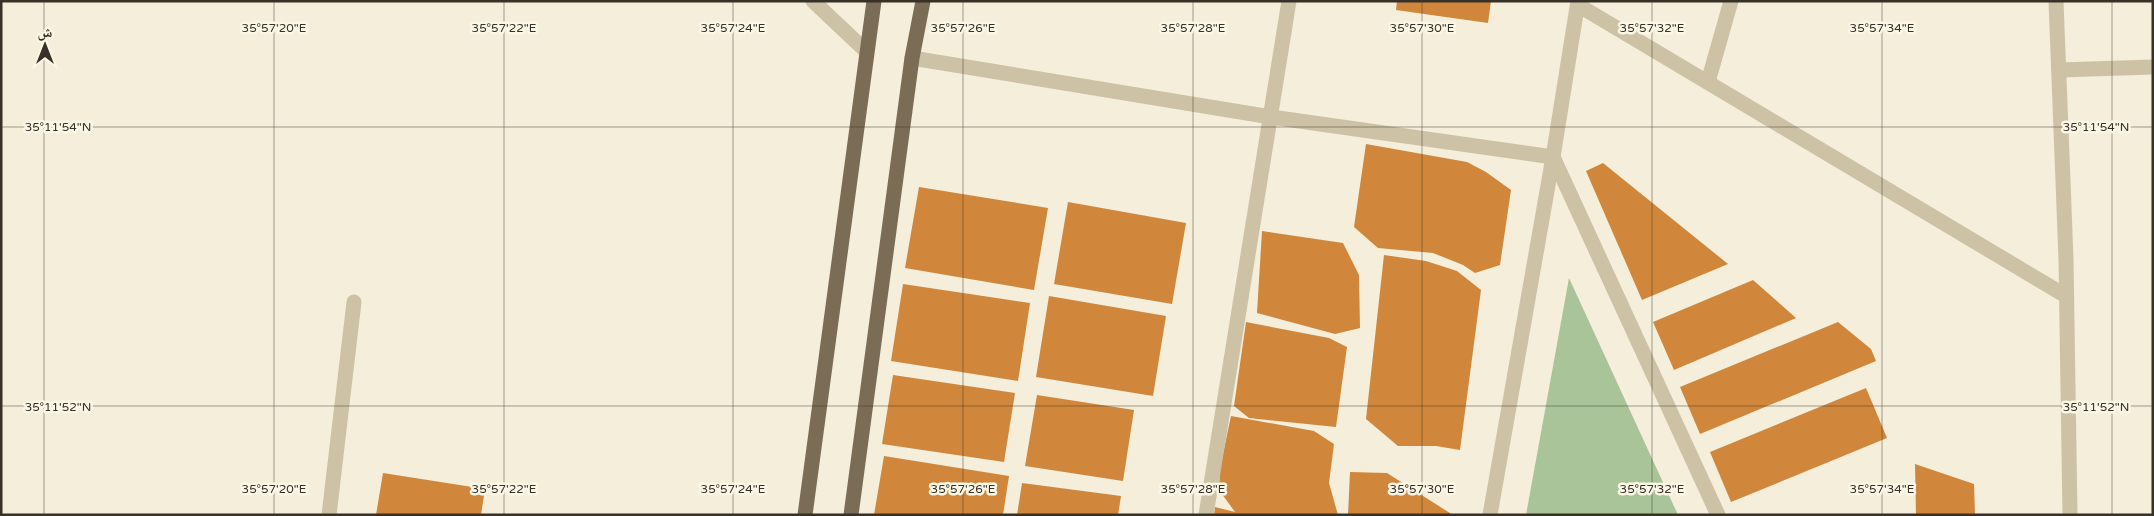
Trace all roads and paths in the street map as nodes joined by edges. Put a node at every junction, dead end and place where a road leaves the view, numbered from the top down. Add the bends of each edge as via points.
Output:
1 (812, 1) edge
2 (874, 1) edge
3 (923, 1) edge
4 (1289, 1) edge
5 (1731, 1) edge
6 (2056, 1) edge
7 (1578, 3) edge
8 (866, 51) junction
9 (912, 58) junction
10 (2153, 66) edge
11 (2059, 70) junction
12 (1708, 82) junction
13 (1271, 117) junction
14 (1553, 157) junction
15 (2066, 296) junction
16 (354, 302) dead end
17 (329, 515) edge
18 (805, 515) edge
19 (850, 515) edge
20 (1206, 515) edge
21 (1490, 515) edge
22 (1718, 515) edge
23 (2070, 515) edge

1 - 8 street
2 - 8 main road
3 - 9 main road
4 - 13 street
5 - 12 street
6 - 11 street
7 - 12 street
7 - 14 street
8 - 18 main road
9 - 13 street
9 - 19 main road
10 - 11 street
11 - 15 street
12 - 15 street
13 - 14 street
13 - 20 street
14 - 21 street
14 - 22 street
15 - 23 street
16 - 17 street

